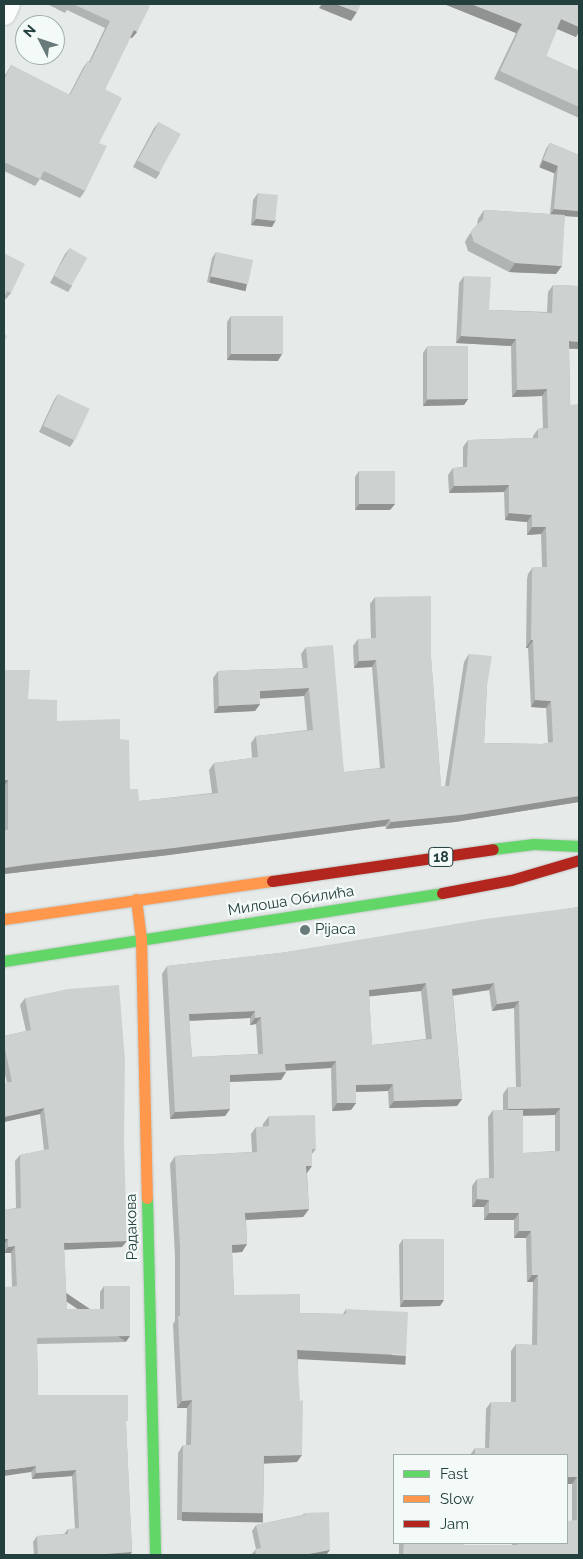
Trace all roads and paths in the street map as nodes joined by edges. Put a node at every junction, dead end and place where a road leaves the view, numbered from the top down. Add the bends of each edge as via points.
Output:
1 (8, 4) edge
2 (4, 13) edge
3 (579, 846) edge
4 (579, 860) edge
5 (136, 899) junction
6 (4, 919) edge
7 (141, 939) junction
8 (4, 961) edge
9 (155, 1555) edge

1 - 2 street
3 - 5 main road, Милоша Обилића / 18 via 510,846
4 - 7 main road, Милоша Обилића / 18 via 511,880 433,895
5 - 6 main road, Милоша Обилића / 18
5 - 7 main road, Радакова
7 - 8 main road, Милоша Обилића / 18
7 - 9 main road, Радакова

